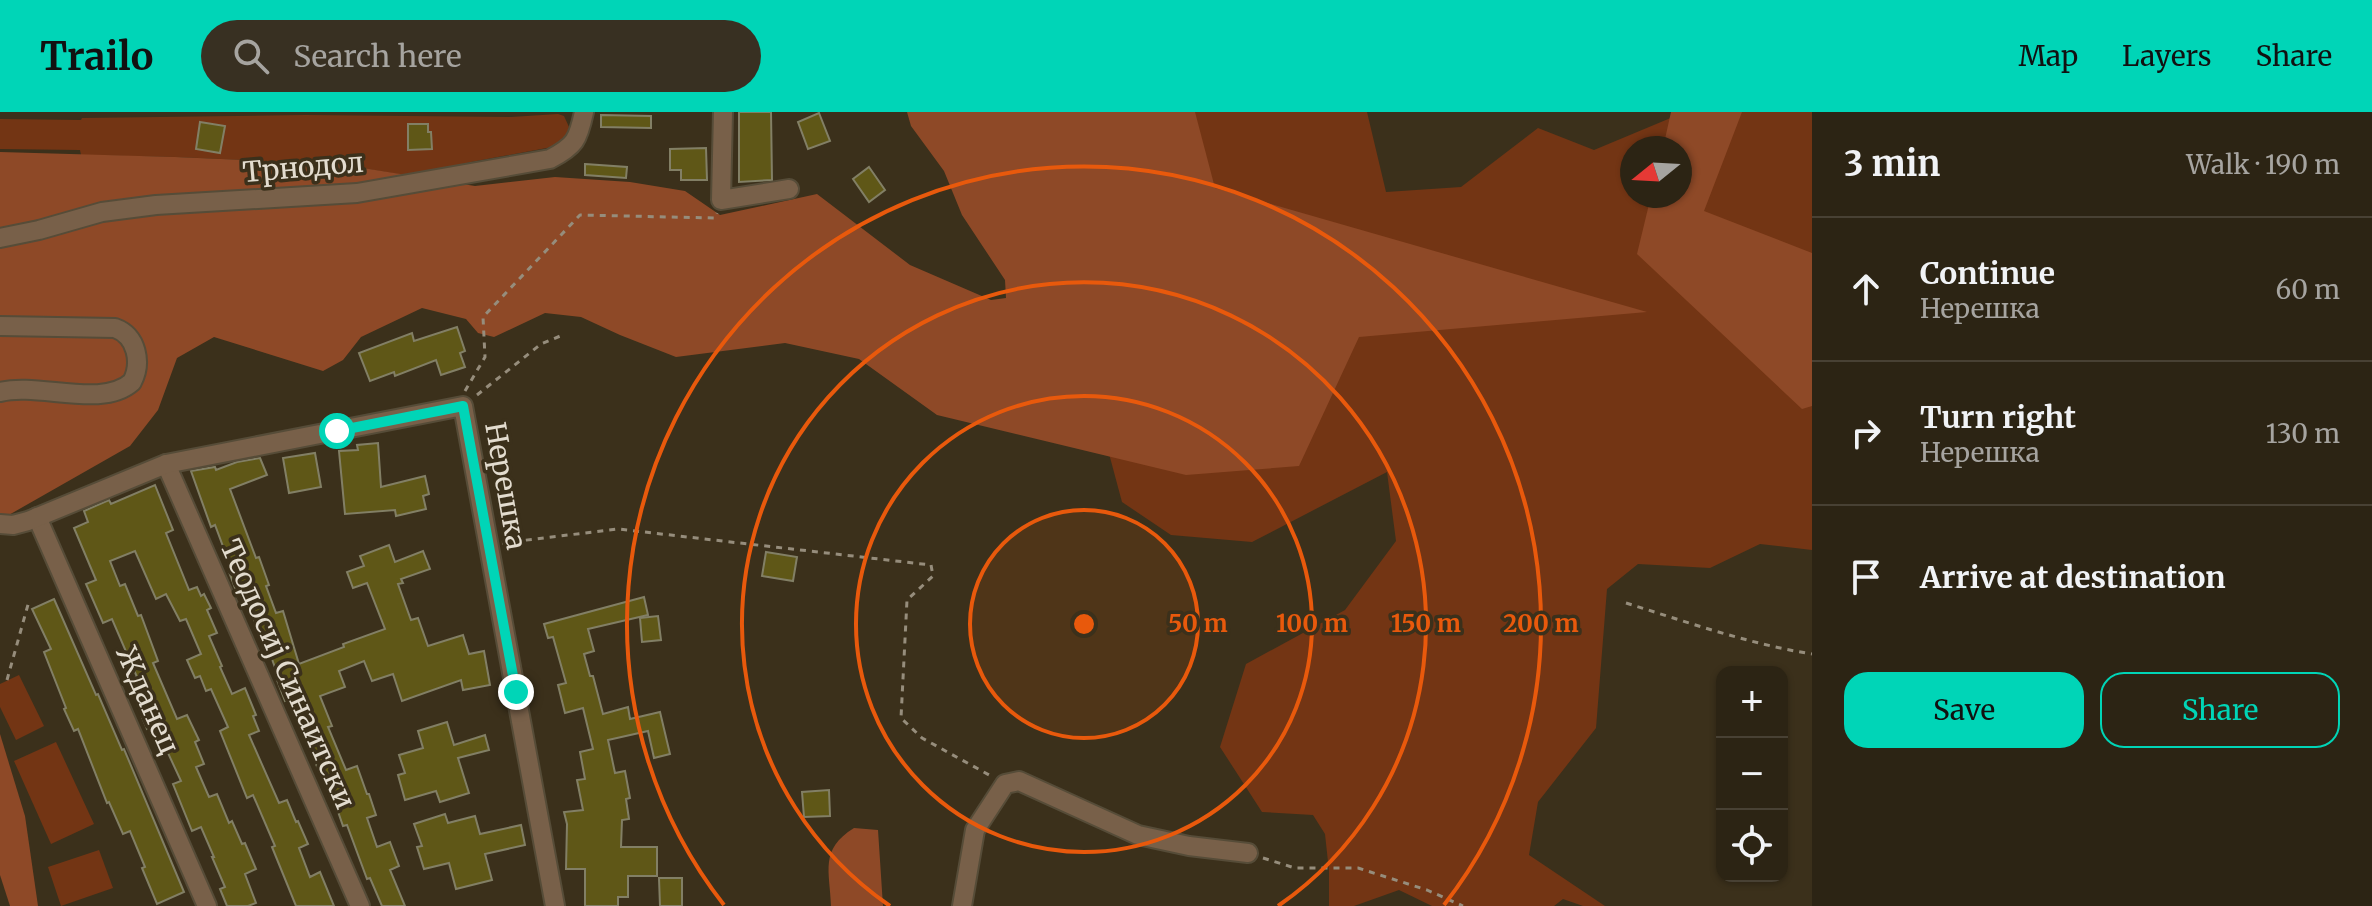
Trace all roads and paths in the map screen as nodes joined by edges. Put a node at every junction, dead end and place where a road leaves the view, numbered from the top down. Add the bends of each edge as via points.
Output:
1 (584, 112) edge
2 (723, 112) edge
3 (789, 189) dead end
4 (721, 200) junction
5 (0, 238) edge
6 (0, 326) edge
7 (565, 334) dead end
8 (0, 392) edge
9 (459, 407) junction
10 (166, 464) junction
11 (37, 517) junction
12 (0, 524) edge
13 (487, 544) junction
14 (29, 601) dead end
15 (1626, 603) dead end
16 (1812, 654) edge
17 (7, 680) dead end
18 (1005, 784) junction
19 (1248, 853) joint
20 (207, 906) edge
21 (360, 906) edge
22 (555, 906) edge
23 (962, 906) edge
24 (1463, 906) edge

1 - 5 street, Трнодол via 569,149 550,159 357,193 102,212
2 - 4 street
3 - 4 street
4 - 9 path via 715,218 580,215 483,317 485,357
6 - 8 street via 115,328 128,336 137,363 132,382 116,391
7 - 9 path via 541,344
9 - 10 street, Нерешка
9 - 13 street, Нерешка
10 - 11 street, Нерешка
10 - 21 street, Теодосиј Синаитски
11 - 12 street, Нерешка
11 - 20 street, Жданец
13 - 18 path via 618,529 931,565 933,576 907,600 901,718 922,738
13 - 22 street, Нерешка
14 - 17 path
15 - 16 path
18 - 19 street via 1019,781 1138,835
18 - 23 street via 975,830
19 - 24 path via 1295,868 1358,868

